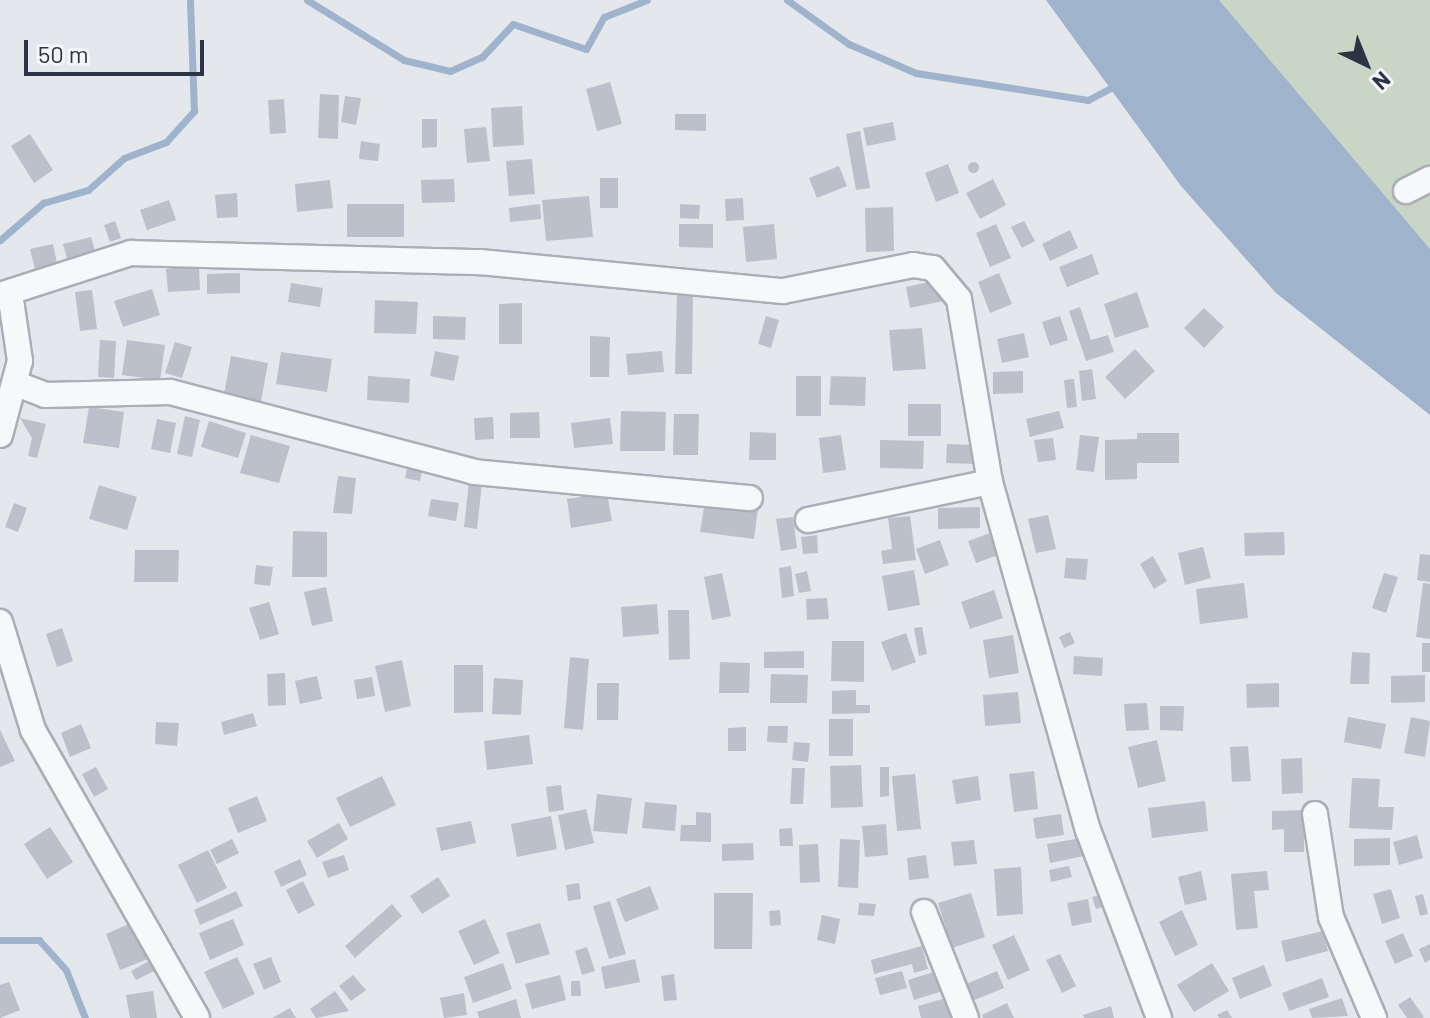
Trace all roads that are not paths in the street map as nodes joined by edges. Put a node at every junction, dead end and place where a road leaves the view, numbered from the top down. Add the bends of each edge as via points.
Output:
1 (1430, 179) edge
2 (1406, 191) dead end
3 (5, 294) edge
4 (17, 384) junction
5 (0, 435) edge
6 (990, 482) junction
7 (750, 498) dead end
8 (808, 520) dead end
9 (0, 622) edge
10 (1315, 814) dead end
11 (924, 912) dead end
12 (197, 1018) edge
13 (966, 1018) edge
14 (1159, 1018) edge
15 (1374, 1018) edge

1 - 2 street
3 - 4 street
3 - 6 street via 131,253 480,262 783,291 913,265 933,268 959,299
4 - 5 street
4 - 7 street via 45,395 170,392 474,472
6 - 8 street
6 - 14 street via 1088,830
9 - 12 street via 33,730
10 - 15 street via 1331,917
11 - 13 street

